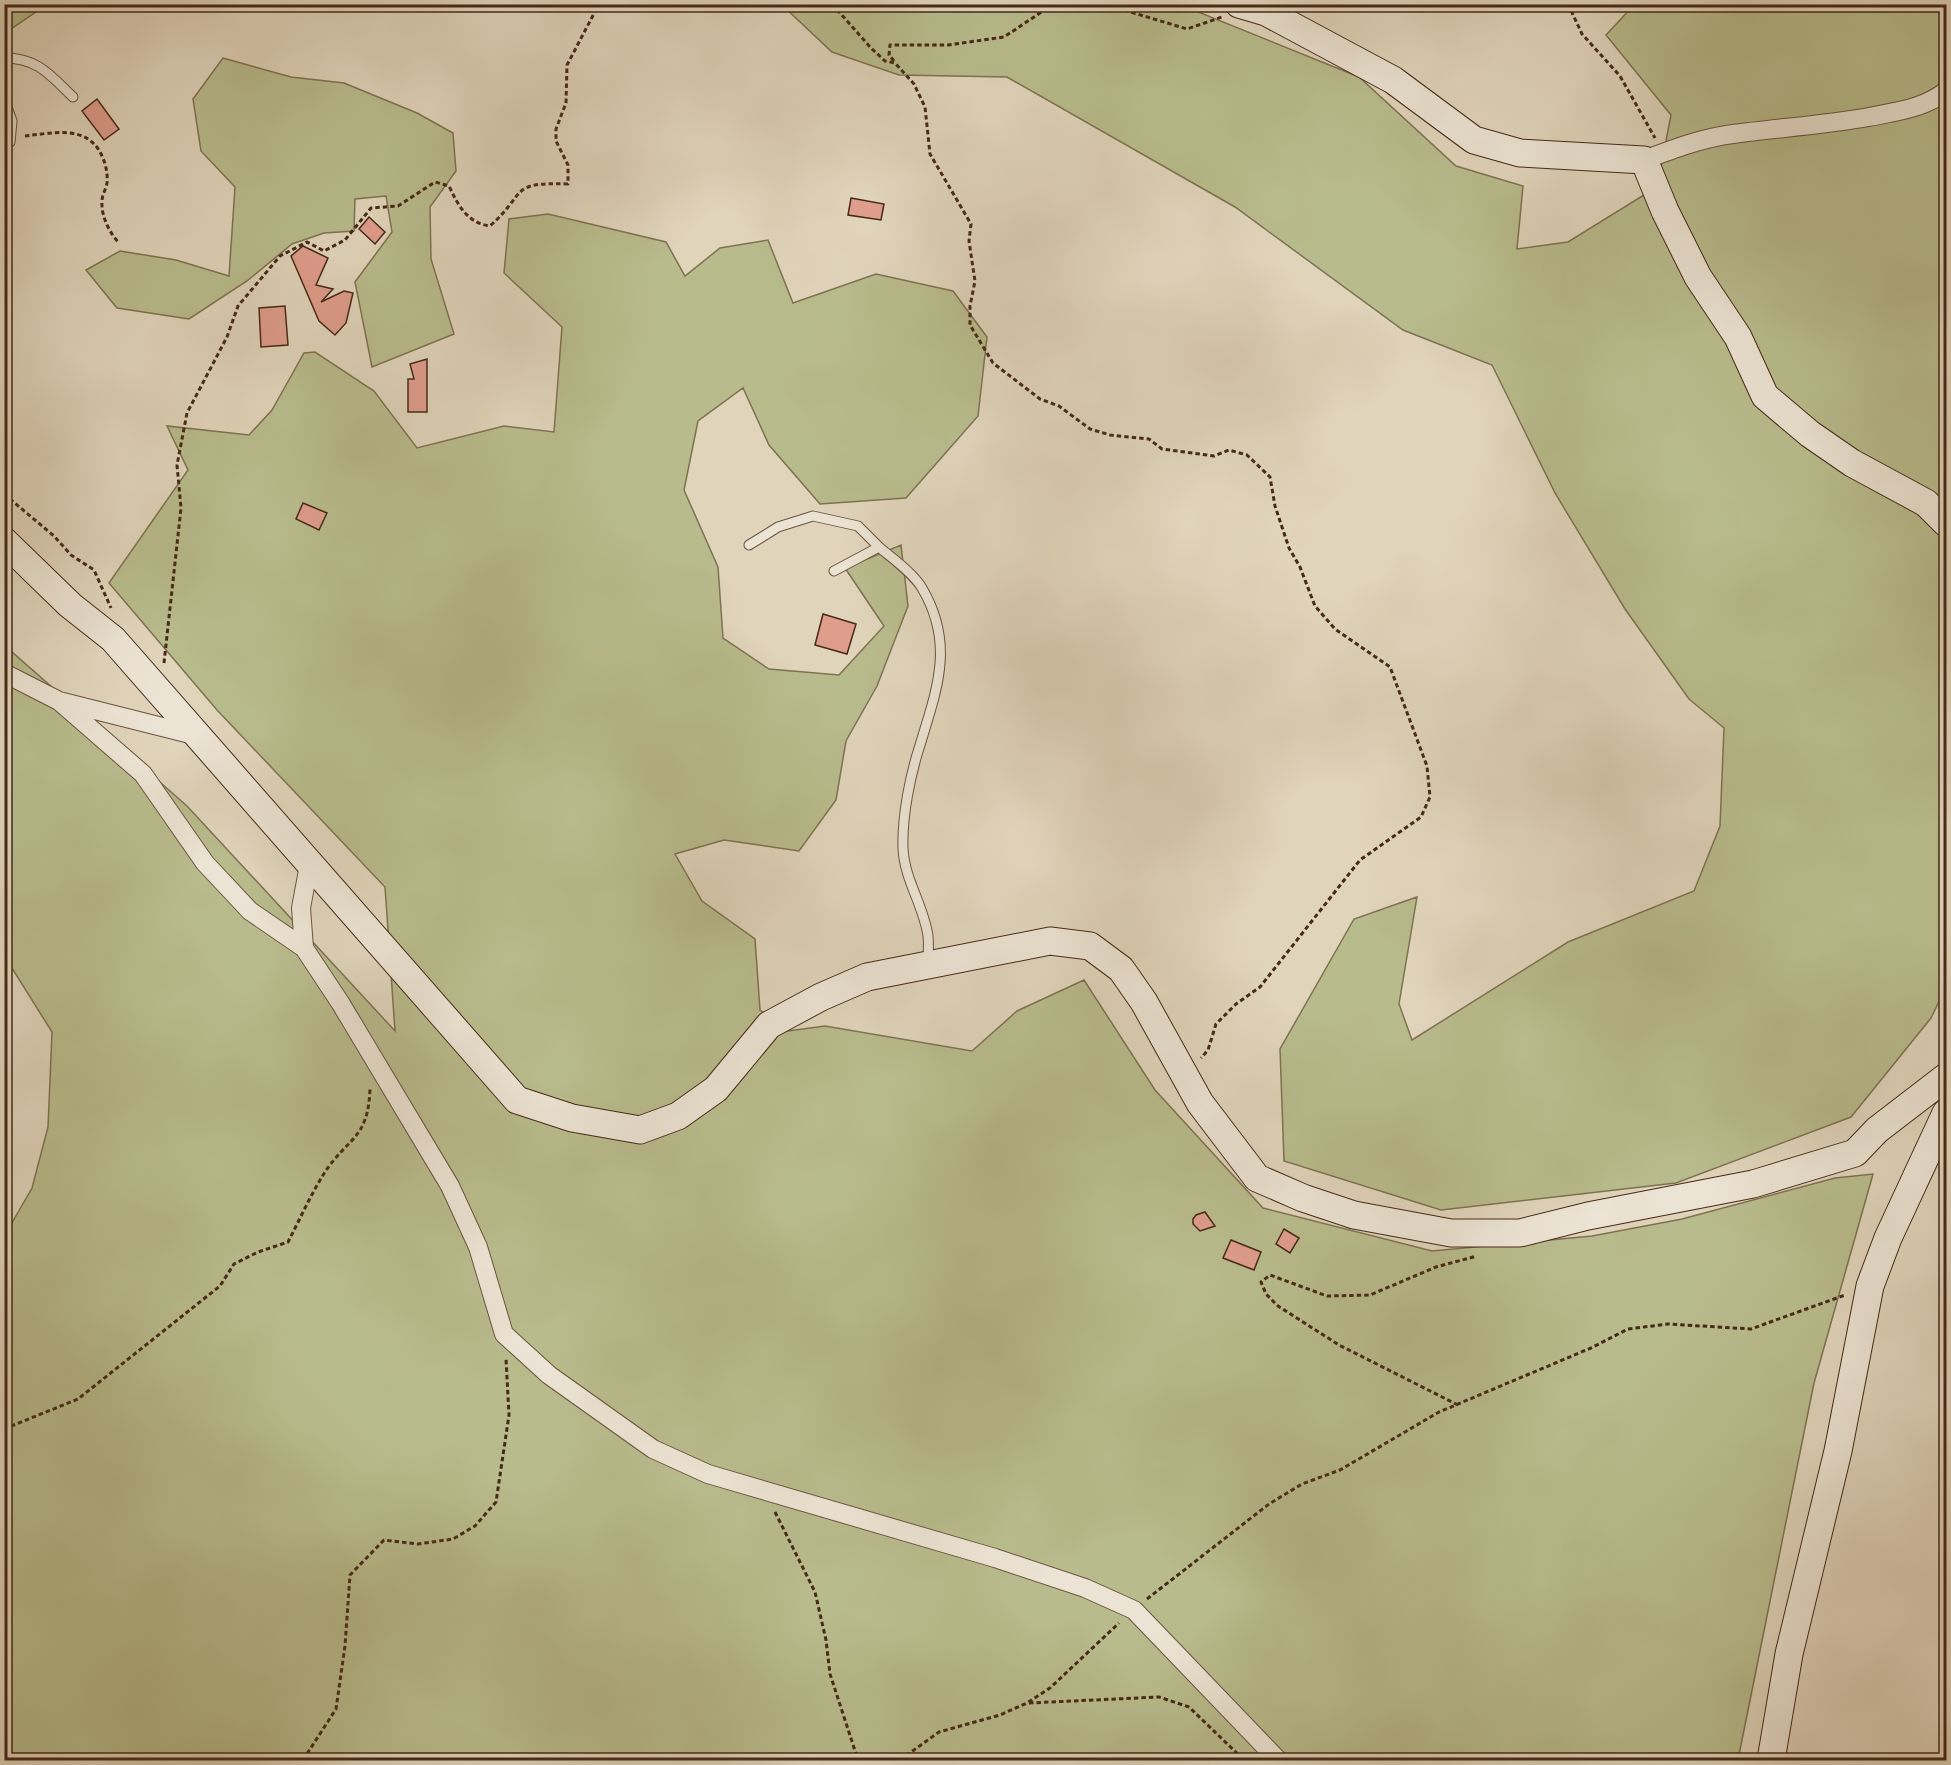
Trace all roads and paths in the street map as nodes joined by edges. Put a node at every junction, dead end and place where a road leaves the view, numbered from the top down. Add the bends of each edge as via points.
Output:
1 (599, 4) edge
2 (832, 4) edge
3 (1568, 4) edge
4 (1243, 6) edge
5 (4, 58) edge
6 (895, 63) junction
7 (1947, 91) edge
8 (73, 97) dead end
9 (4, 99) edge
10 (10, 142) joint
11 (1653, 156) junction
12 (119, 243) dead end
13 (4, 494) edge
14 (1947, 523) edge
15 (4, 542) edge
16 (749, 545) dead end
17 (879, 547) junction
18 (834, 572) dead end
19 (113, 639) junction
20 (4, 673) edge
21 (155, 686) junction
22 (59, 701) junction
23 (199, 736) junction
24 (309, 865) junction
25 (304, 948) junction
26 (928, 965) junction
27 (371, 1058) junction
28 (1184, 1075) junction
29 (1947, 1077) edge
30 (1947, 1113) edge
31 (1497, 1233) junction
32 (1870, 1286) junction
33 (504, 1334) junction
34 (1458, 1405) junction
35 (4, 1429) edge
36 (770, 1493) junction
37 (1134, 1610) junction
38 (1027, 1703) junction
39 (303, 1761) edge
40 (858, 1761) edge
41 (900, 1761) edge
42 (1244, 1761) edge
43 (1278, 1761) edge
44 (1771, 1761) edge

1 - 21 path via 567,65 566,103 556,129 560,152 568,165 568,184 533,184 518,190 490,226 479,225 462,210 449,186 435,182 398,207 371,208 345,240 324,251 307,242 280,256 238,306 227,337 187,413 177,465 181,508 163,673
2 - 6 path via 870,48 885,61
3 - 11 path via 1582,34 1620,76
4 - 6 path via 1187,29 1124,10 1052,5 1004,37 948,45 890,45 889,55
4 - 11 street via 1266,12 1393,80 1474,140 1520,153
5 - 8 lane via 38,64
6 - 28 path via 914,84 925,107 930,154 971,224 975,281 970,325 993,363 1040,399 1059,406 1090,429 1149,440 1162,449 1214,456 1229,450 1247,455 1270,477 1289,548 1315,606 1335,629 1390,667 1427,765 1430,797 1421,817 1360,860 1260,987 1216,1024 1208,1050
7 - 11 street via 1918,108 1839,123 1731,135
9 - 10 lane via 12,121
10 - 12 path via 66,133 86,135 95,142 105,161 104,218
11 - 14 street via 1665,211 1698,277 1738,337 1765,396 1810,434 1852,463 1926,503
13 - 19 path via 71,555 94,570 113,611
15 - 19 street via 70,605
16 - 17 lane via 778,526 813,516 858,526
17 - 18 lane
17 - 26 lane via 921,587 938,625 941,664 934,705 908,795 903,847 905,866 928,935
19 - 21 street
20 - 22 street
21 - 23 street
22 - 23 street
22 - 25 street via 143,774 205,863 250,911
23 - 24 street
24 - 25 street via 301,908
24 - 26 street via 517,1101 572,1119 640,1130 678,1116 716,1089 769,1025 867,977
25 - 27 street
26 - 28 street via 1050,941 1090,946 1121,969
27 - 33 street via 450,1186 478,1247
27 - 35 path via 369,1112 356,1139 326,1171 288,1242 234,1264 220,1286 78,1399
28 - 31 street via 1200,1103 1257,1178 1354,1215 1451,1233
29 - 31 street via 1878,1130 1855,1153 1753,1184 1520,1233
30 - 32 street via 1888,1238
31 - 34 path via 1476,1257 1436,1267 1370,1295 1327,1296 1270,1275 1261,1282 1266,1294 1287,1312 1339,1345
32 - 34 path via 1751,1329 1668,1324 1628,1329
32 - 44 street via 1838,1451 1790,1654
33 - 36 street via 549,1375 653,1449 708,1474
33 - 39 path via 509,1415 496,1502 475,1526 453,1539 418,1544 384,1540 350,1575 336,1708
34 - 37 path via 1269,1504
36 - 37 street via 995,1558 1085,1588
36 - 40 path via 777,1518 815,1592 830,1674
37 - 38 path via 1050,1688
37 - 43 street
38 - 41 path via 939,1732
38 - 42 path via 1159,1697 1189,1707

